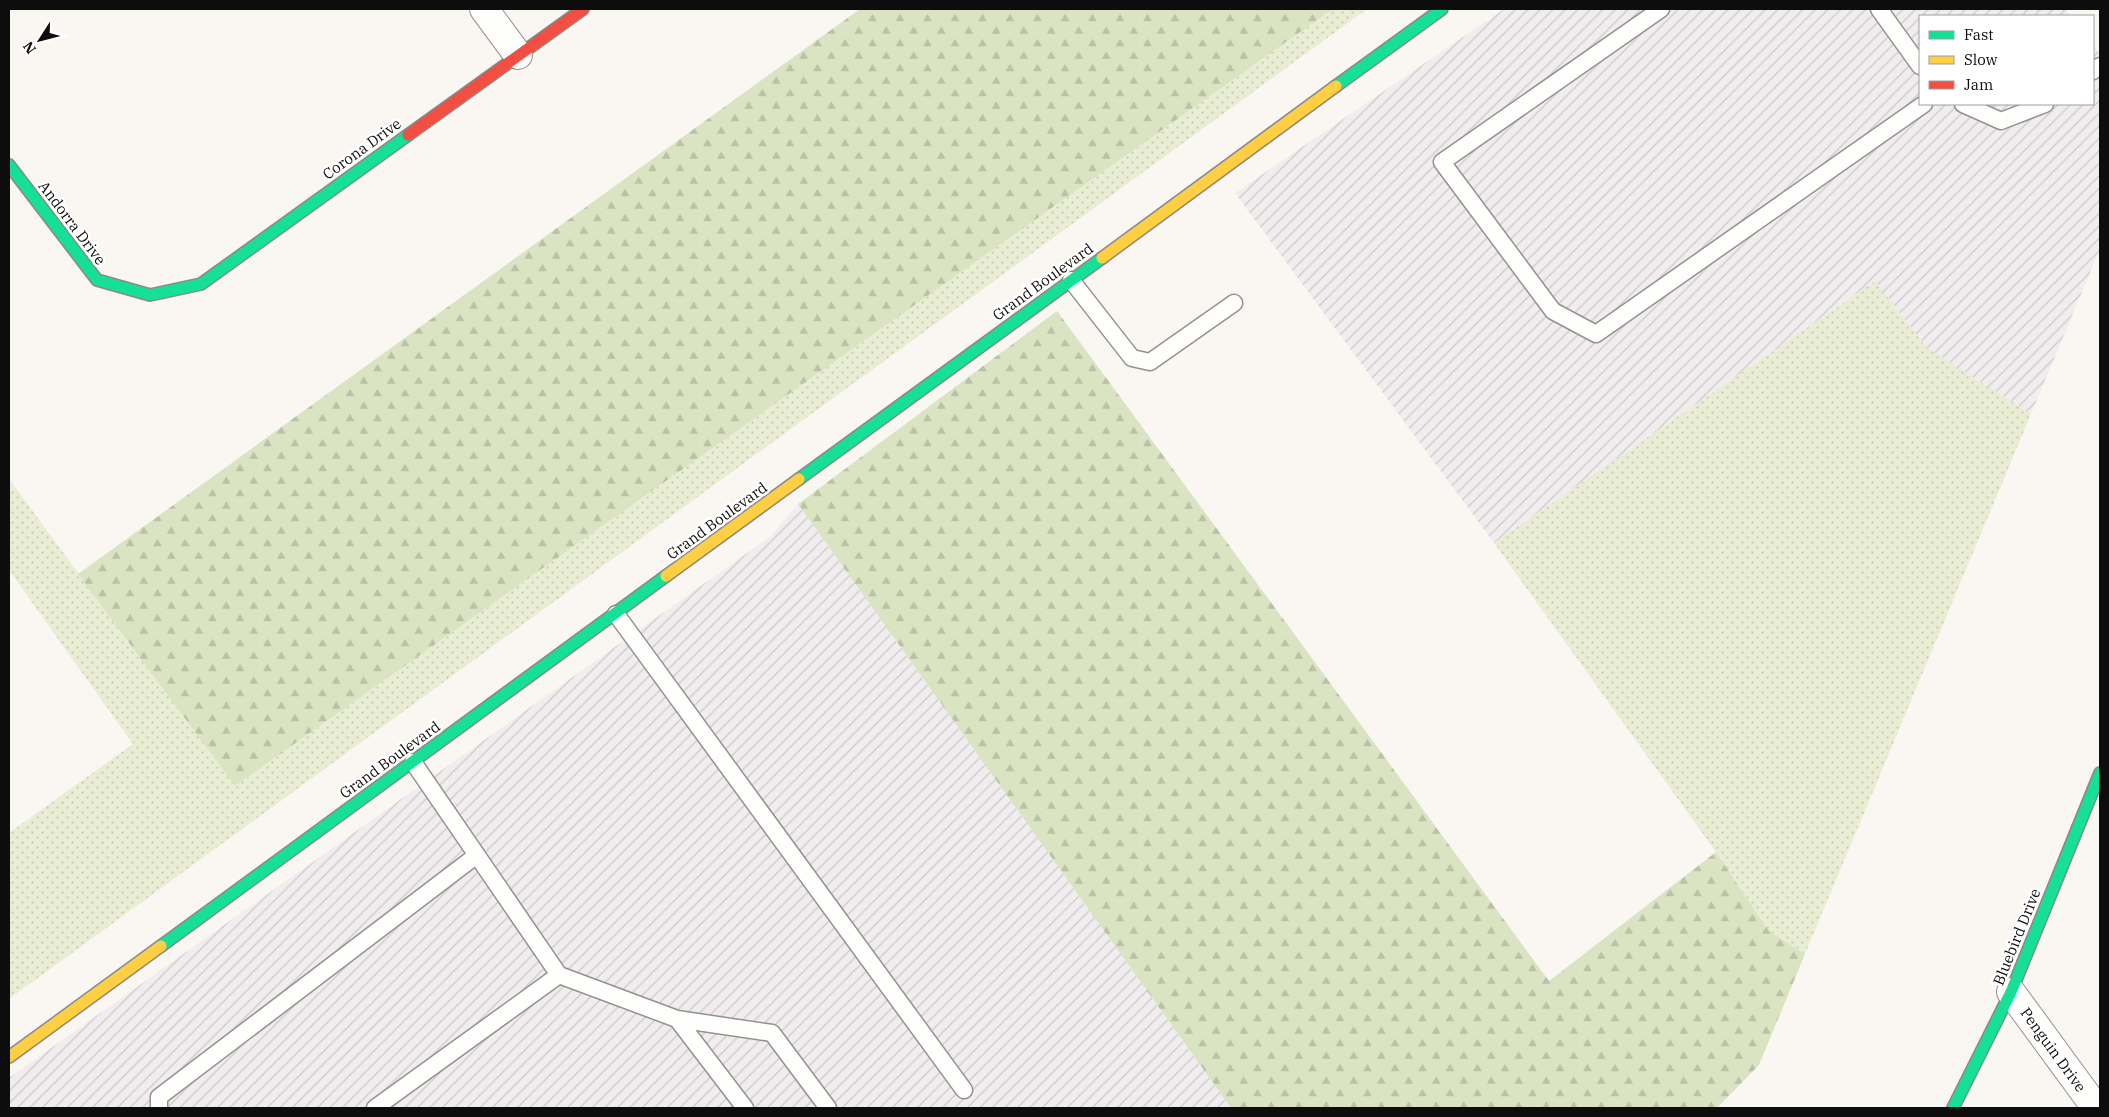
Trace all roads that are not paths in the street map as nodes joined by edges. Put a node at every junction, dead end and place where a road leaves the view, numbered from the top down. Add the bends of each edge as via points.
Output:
1 (484, 9) edge
2 (583, 9) edge
3 (1442, 9) edge
4 (1661, 9) edge
5 (1879, 9) edge
6 (518, 55) junction
7 (1919, 65) edge
8 (1923, 105) edge
9 (1965, 105) edge
10 (2043, 105) edge
11 (9, 165) edge
12 (1071, 280) junction
13 (150, 295) joint
14 (1234, 303) dead end
15 (616, 614) junction
16 (413, 762) junction
17 (2100, 773) edge
18 (477, 856) junction
19 (559, 975) junction
20 (2011, 992) junction
21 (677, 1019) junction
22 (9, 1057) edge
23 (964, 1090) dead end
24 (159, 1108) edge
25 (375, 1108) edge
26 (745, 1108) edge
27 (828, 1108) edge
28 (1953, 1108) edge
29 (2096, 1108) edge

1 - 6 street
2 - 6 street, Corona Drive
3 - 12 street, Grand Boulevard
4 - 8 lane via 1442,162 1553,311 1596,334
5 - 7 lane
6 - 13 street, Corona Drive via 201,284
9 - 10 lane via 2001,121
11 - 13 street, Andorra Drive via 97,280
12 - 14 lane via 1132,358 1150,362
12 - 15 street, Grand Boulevard
15 - 16 street, Grand Boulevard
15 - 23 lane
16 - 18 lane
16 - 22 street, Grand Boulevard
17 - 20 street, Bluebird Drive
18 - 19 lane
18 - 24 lane via 159,1097
19 - 21 lane
19 - 25 lane
20 - 28 street, Bluebird Drive
20 - 29 street, Penguin Drive
21 - 26 lane
21 - 27 lane via 772,1032

